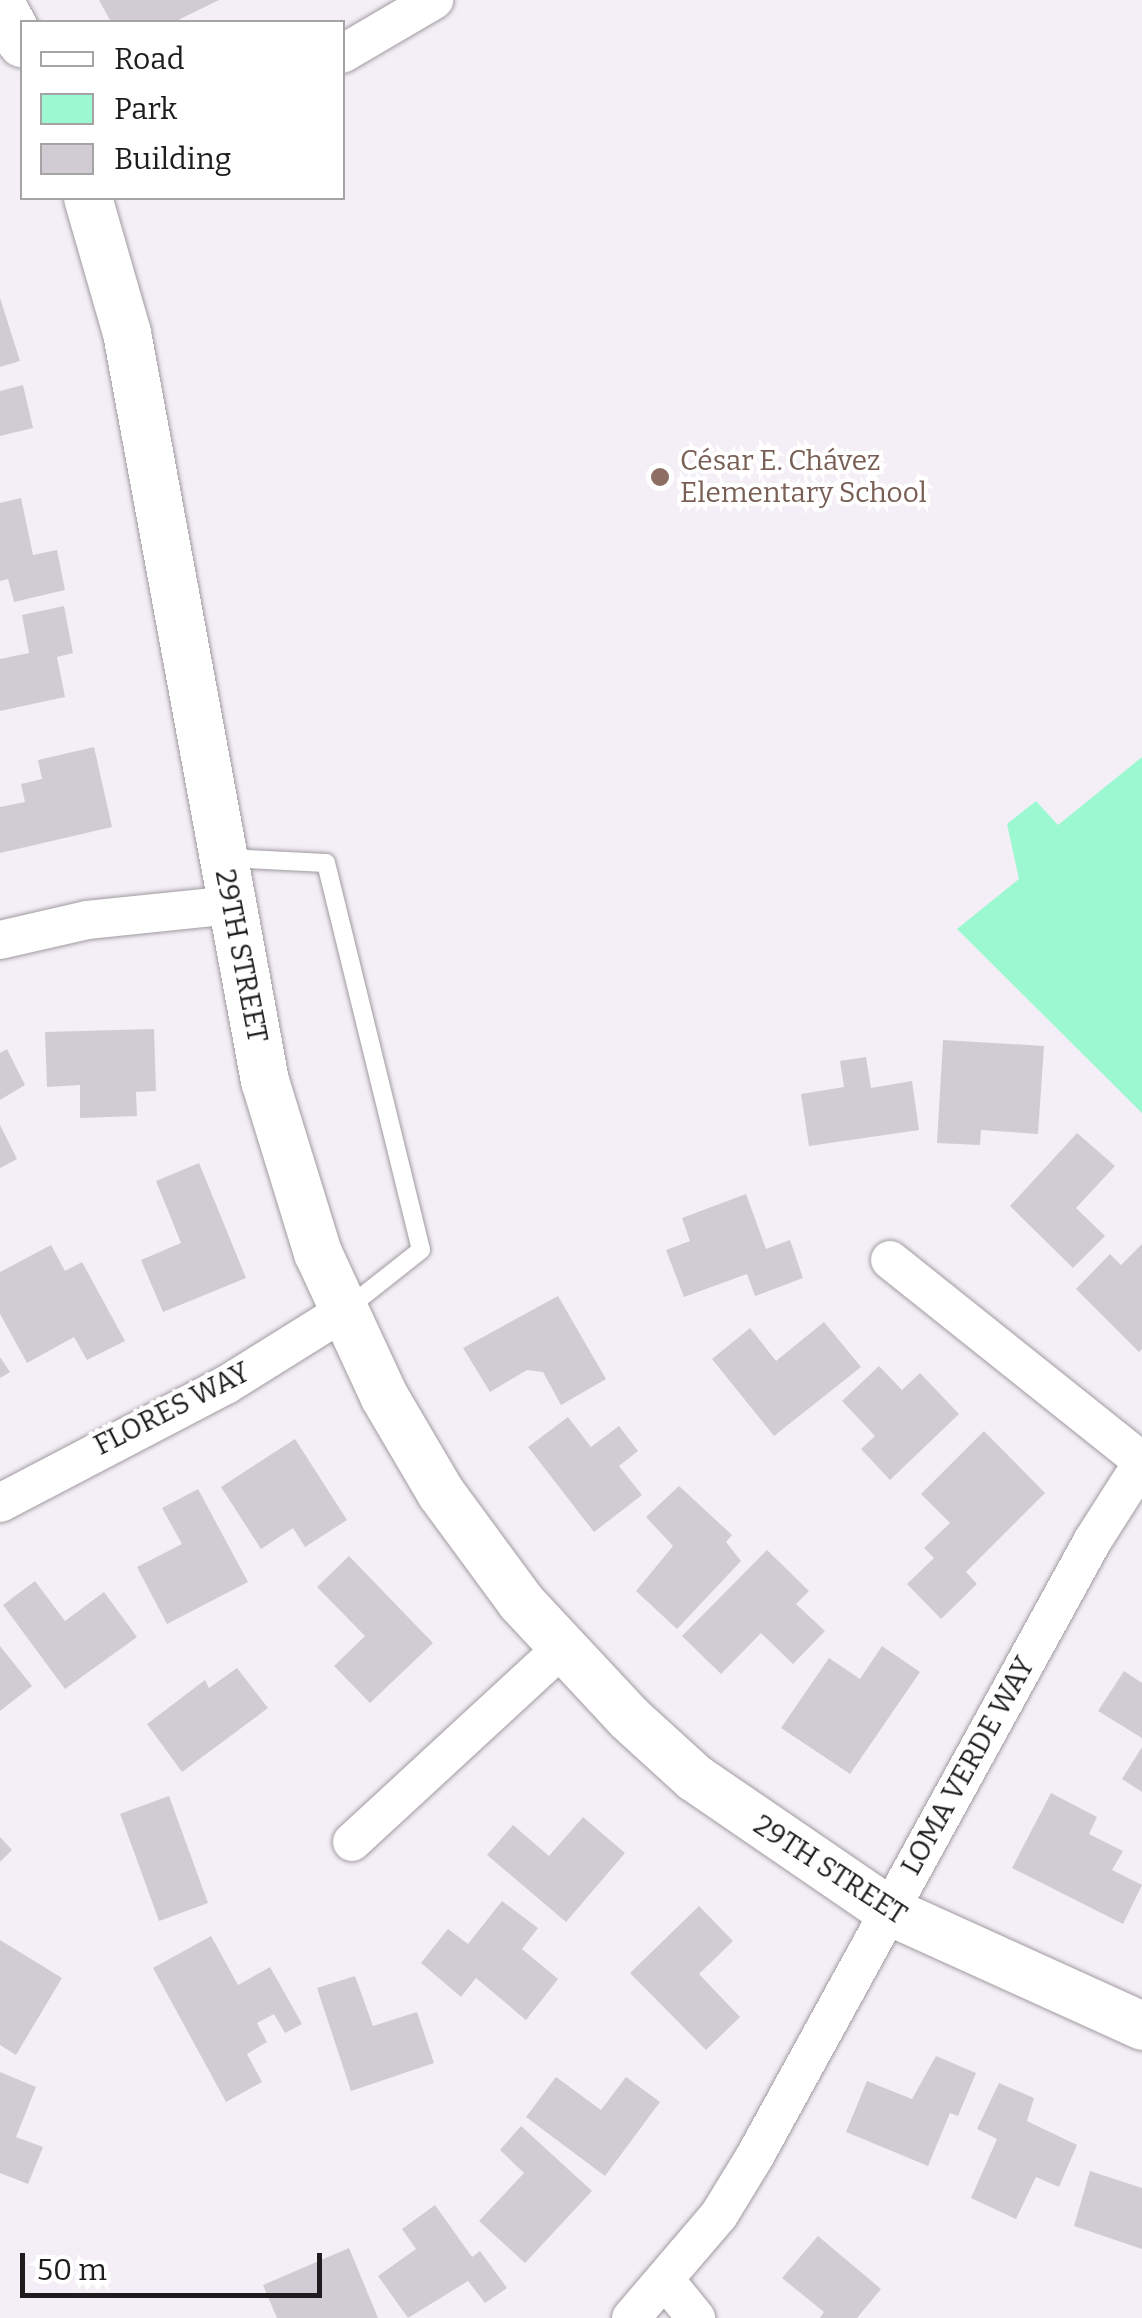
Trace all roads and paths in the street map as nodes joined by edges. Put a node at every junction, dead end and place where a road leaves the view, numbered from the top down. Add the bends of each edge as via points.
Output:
1 (434, 0) edge
2 (0, 3) edge
3 (20, 39) edge
4 (345, 52) edge
5 (89, 200) edge
6 (222, 858) junction
7 (230, 905) junction
8 (0, 940) edge
9 (890, 1260) dead end
10 (343, 1312) junction
11 (1142, 1462) edge
12 (0, 1503) edge
13 (562, 1648) junction
14 (352, 1842) dead end
15 (889, 1911) junction
16 (1142, 2026) edge
17 (666, 2281) junction
18 (631, 2318) edge
19 (696, 2318) edge

1 - 4 street
2 - 3 street
5 - 6 street, 29TH STREET via 127,333
6 - 7 street, 29TH STREET
6 - 10 lane via 326,863 421,1250
7 - 8 street via 87,920
7 - 10 street, 29TH STREET via 288,1168
9 - 11 street, LOMA VERDE WAY
10 - 12 street, FLORES WAY via 226,1385
10 - 13 street, 29TH STREET via 442,1492
11 - 15 street, LOMA VERDE WAY
13 - 14 street
13 - 15 street, 29TH STREET via 695,1778 785,1846
15 - 16 street, 29TH STREET
15 - 17 street, LOMA VERDE WAY via 755,2156
17 - 18 street, LOMA VERDE WAY
17 - 19 street

